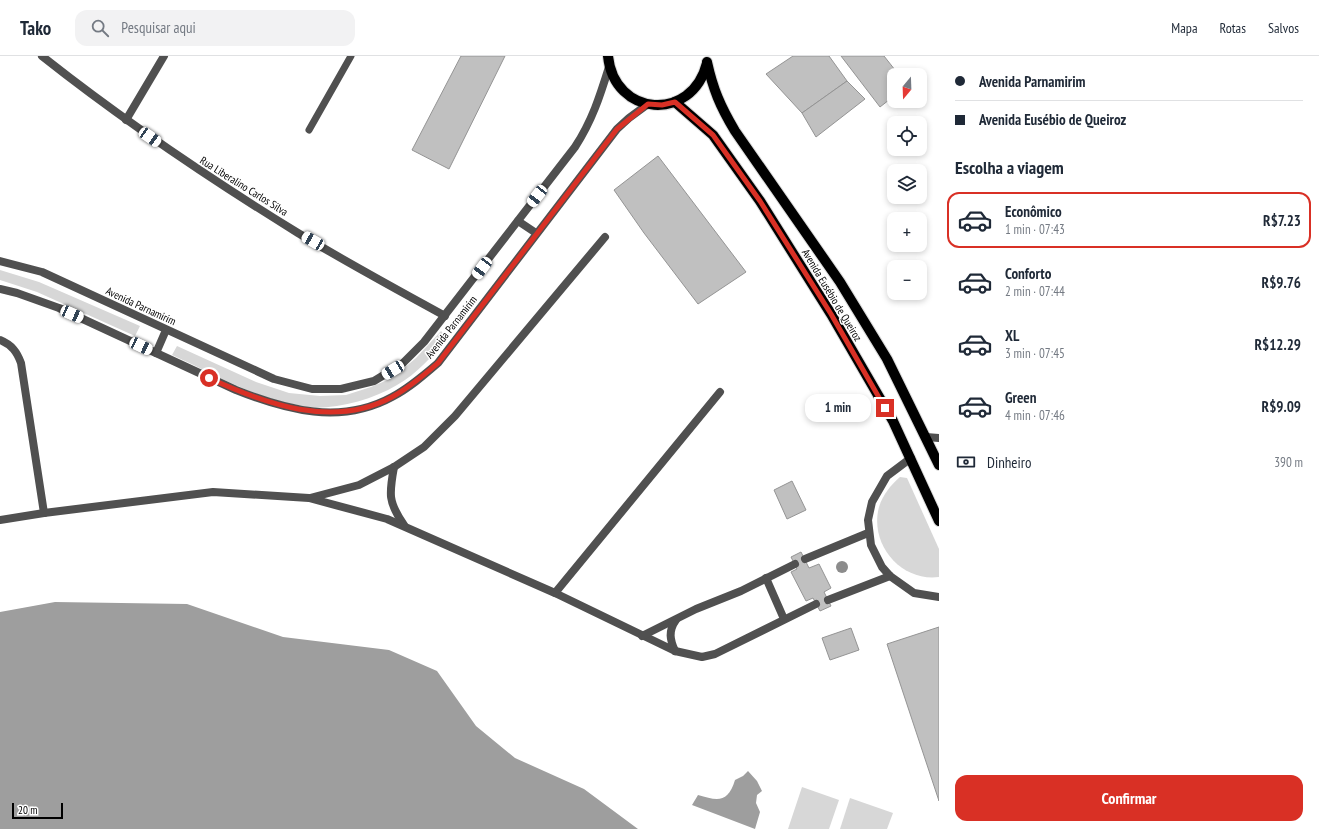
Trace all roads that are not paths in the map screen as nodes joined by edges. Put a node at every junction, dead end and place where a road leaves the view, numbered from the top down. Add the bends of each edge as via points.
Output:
1 (42, 56) edge
2 (164, 56) edge
3 (351, 56) edge
4 (608, 56) edge
5 (707, 59) edge
6 (609, 67) junction
7 (675, 102) junction
8 (648, 104) junction
9 (126, 120) junction
10 (309, 130) dead end
11 (518, 221) junction
12 (536, 233) junction
13 (605, 237) dead end
14 (0, 261) edge
15 (0, 289) edge
16 (445, 316) junction
17 (166, 330) junction
18 (0, 340) edge
19 (156, 353) junction
20 (720, 392) dead end
21 (926, 437) junction
22 (939, 438) edge
23 (911, 458) junction
24 (939, 465) edge
25 (394, 467) junction
26 (309, 498) junction
27 (44, 513) junction
28 (0, 520) edge
29 (939, 521) edge
30 (404, 526) junction
31 (868, 533) junction
32 (805, 559) dead end
33 (795, 564) dead end
34 (890, 576) junction
35 (766, 578) junction
36 (555, 593) junction
37 (939, 597) edge
38 (828, 600) dead end
39 (816, 604) dead end
40 (784, 619) junction
41 (676, 620) junction
42 (642, 636) junction
43 (676, 651) junction

1 - 9 street, Rua Liberalino Carlos Silva
2 - 9 street
3 - 10 lane
4 - 6 main road
5 - 7 main road via 704,75 697,86 687,96
5 - 21 main road, Avenida Eusébio de Queiroz via 714,90 723,112 840,282 887,359
6 - 8 main road via 614,80 623,91
6 - 11 street, Avenida Parnamirim via 597,107 586,129
7 - 8 main road via 662,105
7 - 23 main road, Avenida Eusébio de Queiroz via 713,135 760,201 831,314
8 - 12 street, Avenida Parnamirim via 617,129
9 - 16 street, Rua Liberalino Carlos Silva via 202,173 300,234
11 - 12 street
11 - 16 street, Avenida Parnamirim
12 - 19 street, Avenida Parnamirim via 438,363 391,398 371,406 345,412 286,407 236,390
13 - 25 street via 455,416 424,447
14 - 17 street, Avenida Parnamirim via 42,272
15 - 19 street, Avenida Parnamirim via 58,308
16 - 17 street, Avenida Parnamirim via 402,364 374,381 341,389 312,389 274,379
17 - 19 street
18 - 27 street via 16,351 21,363
20 - 36 street
21 - 22 street
21 - 24 main road, Avenida Eusébio de Queiroz
23 - 29 main road, Avenida Eusébio de Queiroz
23 - 31 street via 887,476 872,502
25 - 26 street via 359,485
25 - 30 street via 390,499
26 - 27 street via 213,492
26 - 30 street
27 - 28 street
30 - 36 street
31 - 32 street
31 - 34 street via 876,557
33 - 35 street
34 - 37 street via 914,593
34 - 38 street
35 - 40 street
35 - 41 street
36 - 42 street
39 - 40 street
40 - 43 street via 715,654 689,656
41 - 42 street
41 - 43 street via 670,634
42 - 43 street

